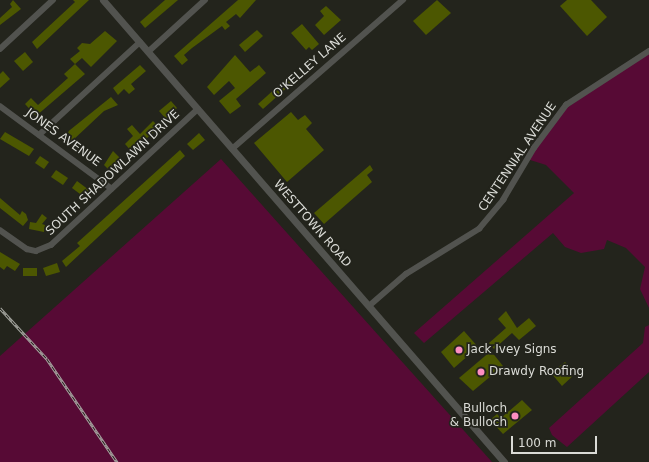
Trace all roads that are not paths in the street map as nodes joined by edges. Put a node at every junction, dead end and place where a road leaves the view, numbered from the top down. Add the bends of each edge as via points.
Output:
1 (53, 0) edge
2 (103, 0) edge
3 (205, 0) edge
4 (403, 0) edge
5 (140, 42) junction
6 (0, 49) edge
7 (649, 51) edge
8 (148, 52) junction
9 (0, 106) edge
10 (198, 109) junction
11 (39, 135) junction
12 (232, 149) junction
13 (112, 189) junction
14 (0, 230) edge
15 (368, 306) junction
16 (504, 462) edge

1 - 6 street
2 - 5 street, WESTTOWN ROAD
3 - 8 street
4 - 12 street, O'KELLEY LANE
5 - 8 street, WESTTOWN ROAD
5 - 11 street
7 - 15 street, CENTENNIAL AVENUE via 566,105 534,148 503,200 479,229 406,274
8 - 10 street, WESTTOWN ROAD
9 - 11 street, JONES AVENUE
10 - 12 street, WESTTOWN ROAD
10 - 13 street, SOUTH SHADOWLAWN DRIVE
11 - 13 street, JONES AVENUE
12 - 15 street, WESTTOWN ROAD
13 - 14 street, SOUTH SHADOWLAWN DRIVE via 51,245 36,251 27,249
15 - 16 street, WESTTOWN ROAD

